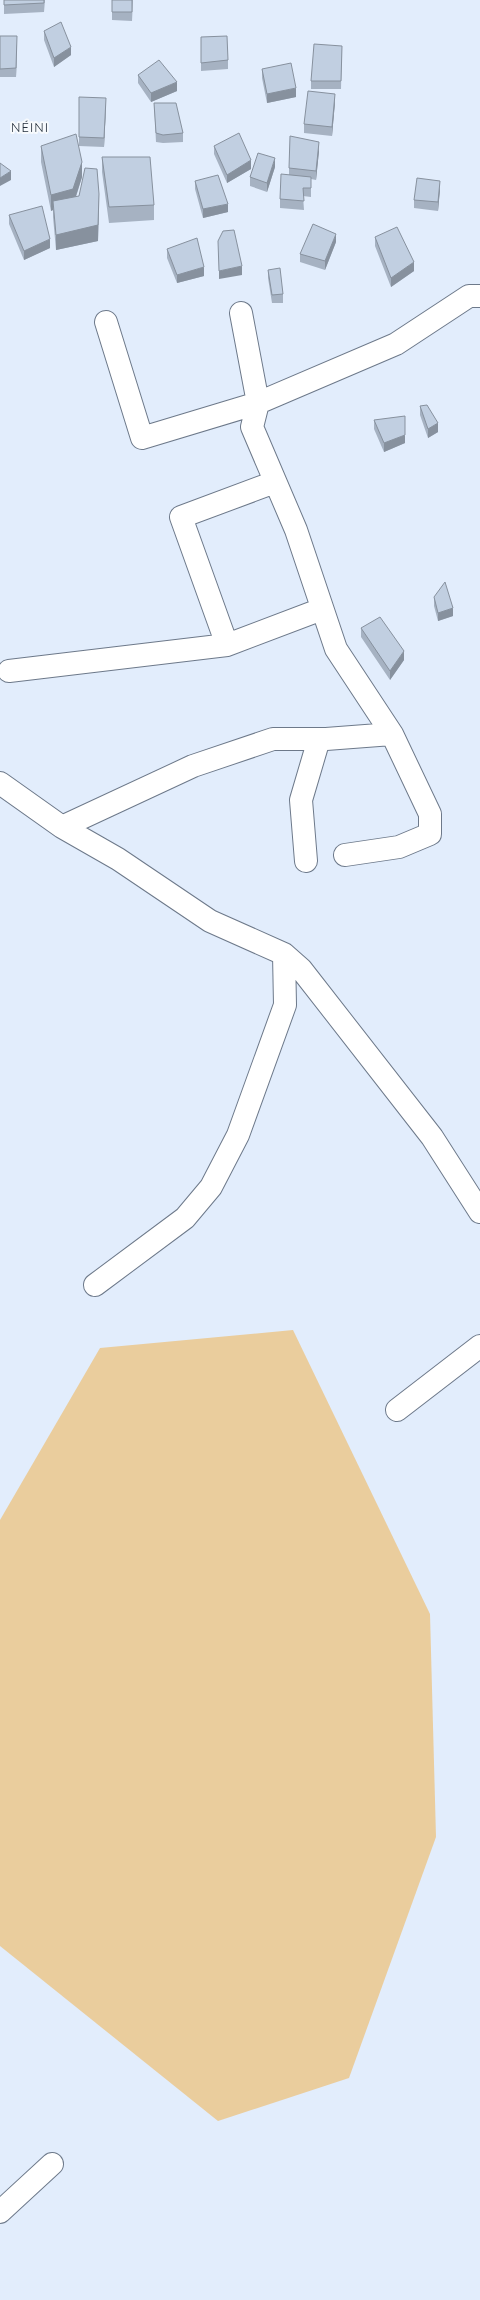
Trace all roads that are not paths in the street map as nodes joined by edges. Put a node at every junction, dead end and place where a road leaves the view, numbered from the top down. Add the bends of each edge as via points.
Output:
1 (480, 296) edge
2 (241, 313) dead end
3 (106, 322) dead end
4 (258, 403) junction
5 (275, 482) junction
6 (322, 609) junction
7 (227, 645) junction
8 (10, 671) dead end
9 (392, 734) junction
10 (319, 739) junction
11 (0, 782) edge
12 (62, 827) junction
13 (345, 855) dead end
14 (306, 861) dead end
15 (284, 954) junction
16 (480, 1212) edge
17 (95, 1285) dead end
18 (480, 1346) edge
19 (397, 1410) dead end
20 (52, 2164) dead end
21 (0, 2212) edge

1 - 4 street via 469,296 396,344
2 - 4 street
3 - 4 street via 142,438
4 - 5 street via 252,427
5 - 6 street via 296,530
5 - 7 street via 180,517
6 - 7 street
6 - 9 street via 336,649
7 - 8 street
9 - 10 street
9 - 13 street via 430,814 430,834 398,847
10 - 12 street via 273,739 200,764
10 - 14 street via 301,800
11 - 12 street
12 - 15 street via 118,859 210,921
15 - 16 street via 301,969 432,1136
15 - 17 street via 285,1005 238,1135 211,1187 185,1218
18 - 19 street
20 - 21 street

